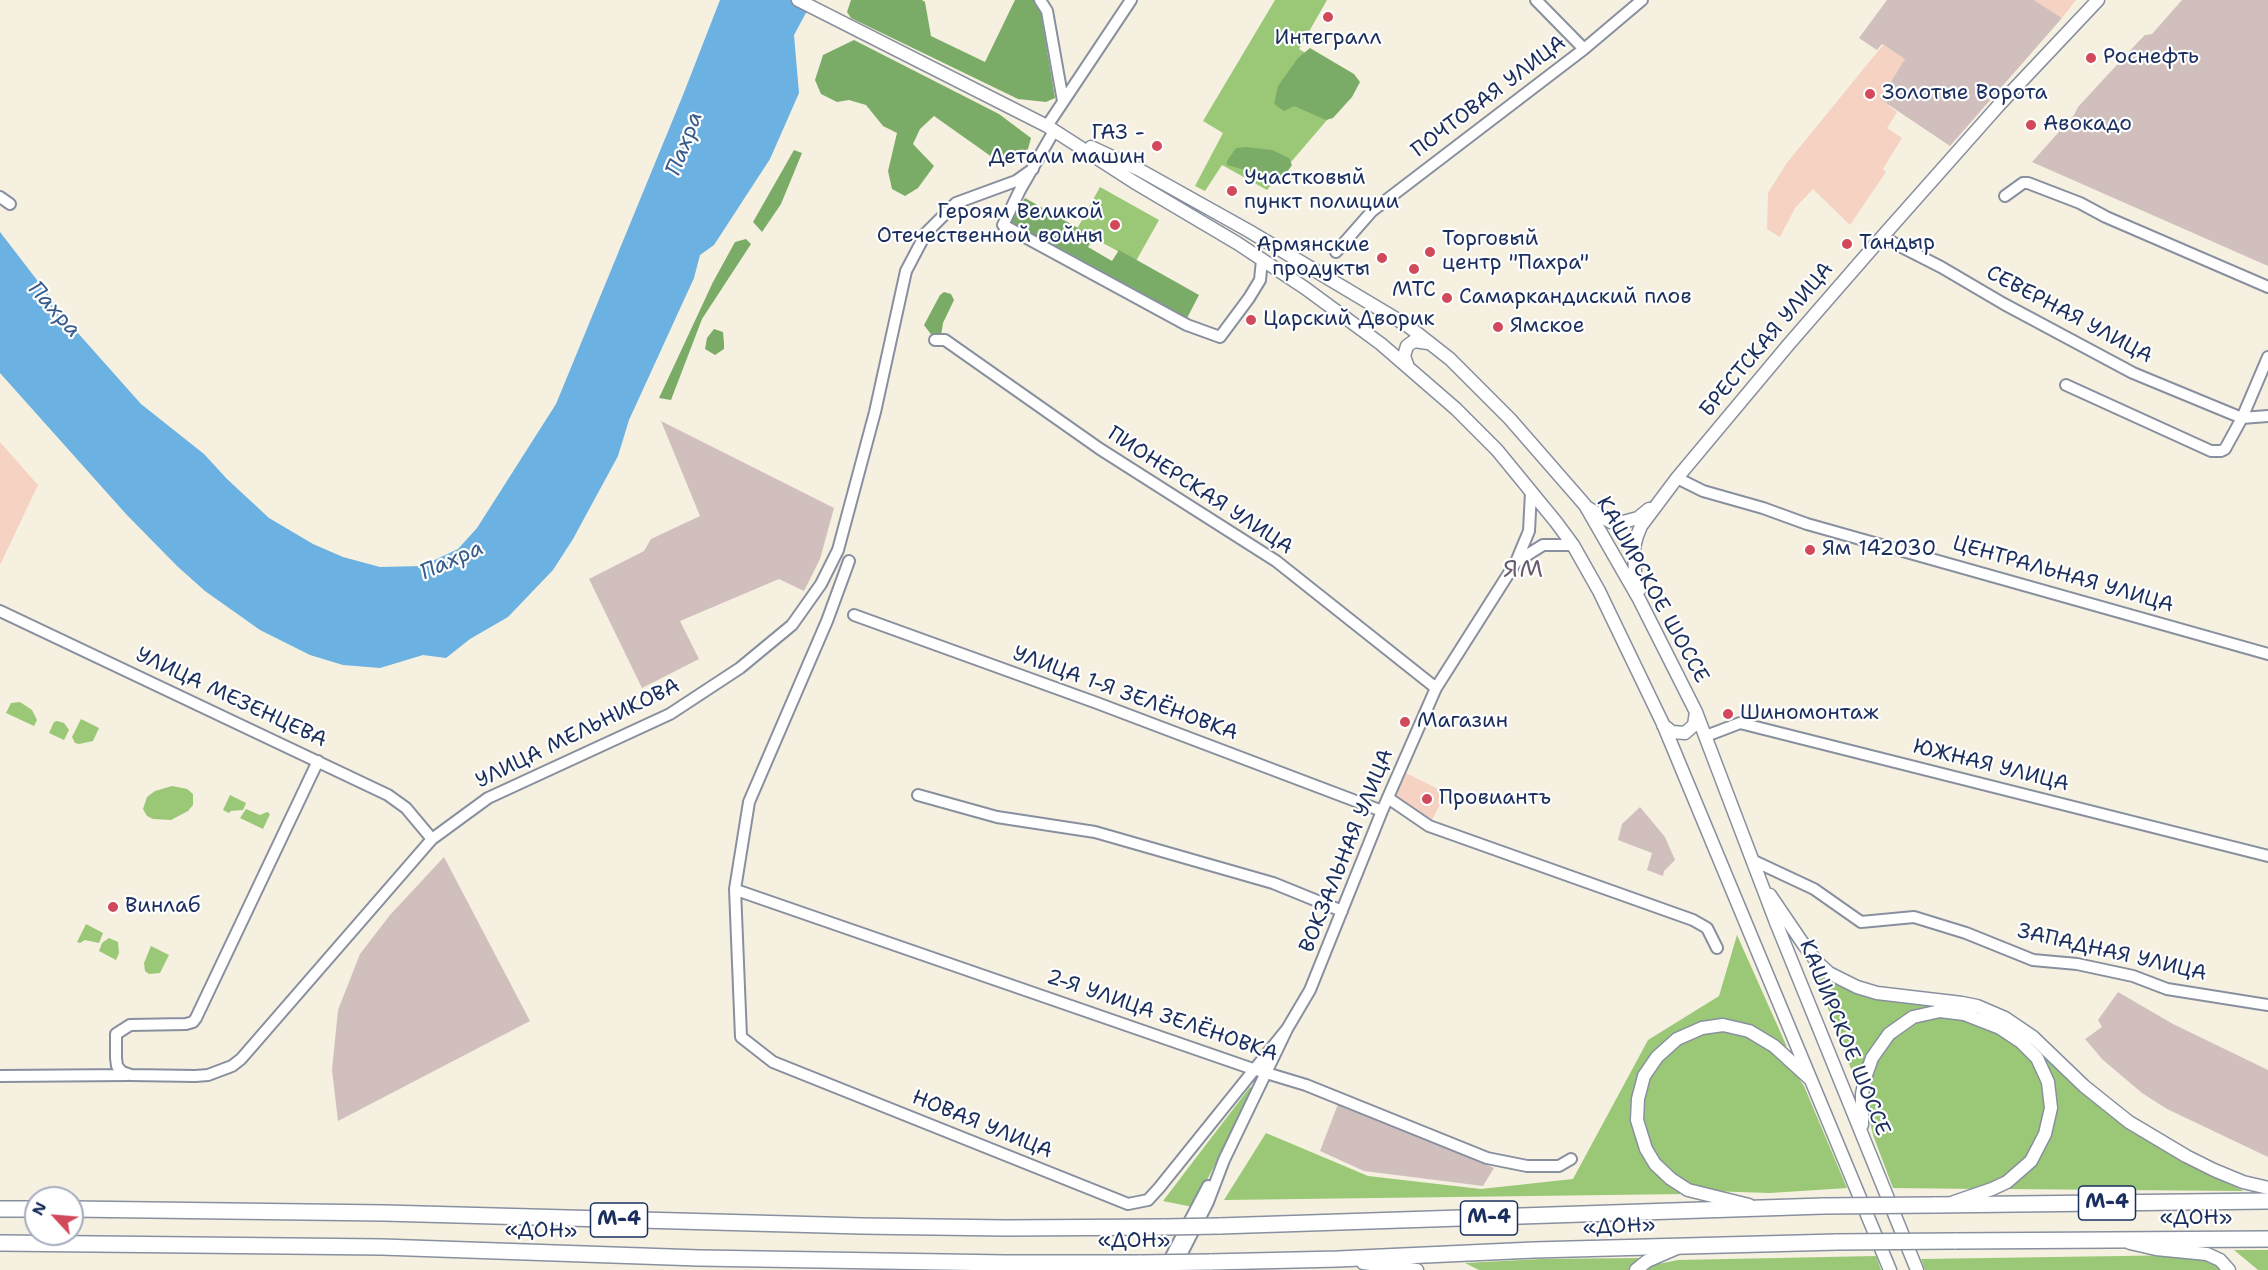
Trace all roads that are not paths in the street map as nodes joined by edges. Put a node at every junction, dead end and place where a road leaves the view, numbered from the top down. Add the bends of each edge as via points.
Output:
1 (798, 0) edge
2 (1040, 0) edge
3 (1131, 0) edge
4 (1536, 0) edge
5 (1642, 0) edge
6 (2098, 0) edge
7 (1584, 49) junction
8 (1063, 101) junction
9 (1050, 128) junction
10 (1033, 168) junction
11 (2005, 196) dead end
12 (0, 197) edge
13 (10, 204) dead end
14 (1882, 237) junction
15 (1336, 252) dead end
16 (1262, 260) junction
17 (2268, 287) edge
18 (935, 340) dead end
19 (1432, 344) junction
20 (2268, 357) edge
21 (1408, 368) junction
22 (2066, 385) dead end
23 (2268, 416) edge
24 (2242, 420) junction
25 (1677, 478) junction
26 (1531, 492) junction
27 (1664, 496) junction
28 (1585, 506) junction
29 (1573, 545) junction
30 (849, 561) dead end
31 (1516, 562) junction
32 (0, 611) edge
33 (854, 615) dead end
34 (1650, 618) junction
35 (2268, 654) edge
36 (1436, 688) junction
37 (1696, 712) junction
38 (1662, 724) junction
39 (1706, 736) junction
40 (318, 761) junction
41 (918, 795) dead end
42 (1388, 798) junction
43 (1382, 811) junction
44 (432, 839) junction
45 (2268, 856) edge
46 (1752, 860) junction
47 (1757, 876) junction
48 (737, 890) junction
49 (1342, 911) junction
50 (1717, 948) dead end
51 (2268, 1005) edge
52 (1287, 1029) junction
53 (1253, 1069) junction
54 (1267, 1073) junction
55 (131, 1075) junction
56 (0, 1076) edge
57 (1813, 1081) junction
58 (1862, 1133) junction
59 (1571, 1159) dead end
60 (1224, 1160) junction
61 (2268, 1188) edge
62 (2268, 1201) edge
63 (1939, 1205) junction
64 (1759, 1207) junction
65 (0, 1209) edge
66 (24, 1209) edge
67 (84, 1209) edge
68 (2268, 1239) edge
69 (2120, 1240) junction
70 (0, 1243) edge
71 (1682, 1246) junction
72 (1338, 1259) junction
73 (1164, 1270) edge
74 (1174, 1270) edge
75 (1417, 1270) edge
76 (1636, 1270) edge
77 (1890, 1270) edge
78 (1917, 1270) edge
79 (2229, 1270) edge

1 - 9 main road, КАШИРСКОЕ ШОССЕ
2 - 8 street via 1047,11
3 - 8 street
4 - 7 street
5 - 7 street, ПОЧТОВАЯ УЛИЦА
6 - 14 main road, БРЕСТСКАЯ УЛИЦА
7 - 15 street, ПОЧТОВАЯ УЛИЦА via 1372,212
8 - 9 street
9 - 10 street
9 - 16 main road, КАШИРСКОЕ ШОССЕ
9 - 19 main road, КАШИРСКОЕ ШОССЕ via 1138,169 1249,231 1385,311
10 - 16 street via 1003,225 1187,325 1220,337 1260,280
10 - 44 street, УЛИЦА МЕЛЬНИКОВА via 1016,181 956,203 926,233 906,271 875,412 838,550 821,584 792,625 740,668 670,714 488,798
11 - 17 street via 2028,183
12 - 13 street
14 - 24 street, СЕВЕРНАЯ УЛИЦА via 2133,373
14 - 25 main road, БРЕСТСКАЯ УЛИЦА
16 - 21 main road, КАШИРСКОЕ ШОССЕ via 1381,344
18 - 36 street, ПИОНЕРСКАЯ УЛИЦА via 945,340 1100,449 1276,561
19 - 21 main road via 1410,343 1404,356
19 - 28 main road, КАШИРСКОЕ ШОССЕ via 1510,419
20 - 24 street
21 - 26 main road, КАШИРСКОЕ ШОССЕ via 1497,450
22 - 24 street via 2211,451 2225,449
23 - 24 street
25 - 27 main road, БРЕСТСКАЯ УЛИЦА
25 - 35 street, ЦЕНТРАЛЬНАЯ УЛИЦА via 1703,491 1807,524
26 - 29 main road, КАШИРСКОЕ ШОССЕ
26 - 31 street, ВОКЗАЛЬНАЯ УЛИЦА via 1528,531
27 - 28 main road, БРЕСТСКАЯ УЛИЦА via 1638,518 1623,522 1611,522
27 - 34 main road, БРЕСТСКАЯ УЛИЦА via 1641,526 1634,547 1635,574
28 - 34 main road, КАШИРСКОЕ ШОССЕ
29 - 31 street, ВОКЗАЛЬНАЯ УЛИЦА via 1543,544
29 - 38 main road, КАШИРСКОЕ ШОССЕ
30 - 48 street, НОВАЯ УЛИЦА via 749,802
31 - 36 street, ВОКЗАЛЬНАЯ УЛИЦА
32 - 40 street, УЛИЦА МЕЗЕНЦЕВА
33 - 43 street, УЛИЦА 1-Я ЗЕЛЁНОВКА
34 - 37 main road, КАШИРСКОЕ ШОССЕ
36 - 42 street, ВОКЗАЛЬНАЯ УЛИЦА
37 - 38 main road via 1694,725 1685,733 1672,732
37 - 39 main road, КАШИРСКОЕ ШОССЕ
38 - 57 main road, КАШИРСКОЕ ШОССЕ
39 - 45 street, ЮЖНАЯ УЛИЦА via 1740,723
39 - 46 main road, КАШИРСКОЕ ШОССЕ
40 - 44 street, УЛИЦА МЕЗЕНЦЕВА via 398,801
40 - 55 street via 193,1022 130,1025 116,1034 117,1066
41 - 49 street via 997,817 1095,832 1273,884
42 - 43 street, ВОКЗАЛЬНАЯ УЛИЦА
42 - 50 street via 1429,826 1693,920 1707,928
43 - 49 street, ВОКЗАЛЬНАЯ УЛИЦА
44 - 55 street, УЛИЦА МЕЛЬНИКОВА via 241,1059 208,1075
46 - 47 main road, КАШИРСКОЕ ШОССЕ
46 - 51 street, ЗАПАДНАЯ УЛИЦА via 1814,889 1861,922 1914,917 2033,960 2077,964 2133,976 2167,989
47 - 58 main road, КАШИРСКОЕ ШОССЕ
47 - 61 main road via 1804,945 1829,973 1877,993 1962,1003 1999,1015 2019,1026 2104,1103 2145,1132 2214,1170
48 - 53 street, 2-Я УЛИЦА ЗЕЛЁНОВКА
48 - 53 street, НОВАЯ УЛИЦА via 741,1037 766,1058 1128,1204 1148,1200
49 - 52 street, ВОКЗАЛЬНАЯ УЛИЦА via 1310,990
52 - 53 street, НОВАЯ УЛИЦА
52 - 54 street, ВОКЗАЛЬНАЯ УЛИЦА
53 - 54 street, 2-Я УЛИЦА ЗЕЛЁНОВКА
54 - 59 street, 2-Я УЛИЦА ЗЕЛЁНОВКА via 1487,1158 1527,1166 1559,1166
54 - 60 street, ВОКЗАЛЬНАЯ УЛИЦА
55 - 56 street, УЛИЦА МЕЛЬНИКОВА
57 - 64 main road via 1774,1046 1749,1031 1724,1025 1702,1028 1677,1039 1644,1076 1637,1120 1655,1164 1688,1190
57 - 77 main road, КАШИРСКОЕ ШОССЕ
58 - 63 main road via 1863,1094 1872,1059 1889,1034 1913,1017 1940,1011 1964,1014 2000,1028 2021,1042 2040,1064 2048,1082 2051,1108 2039,1149 2007,1182
58 - 78 main road, КАШИРСКОЕ ШОССЕ
60 - 73 street
60 - 74 street
62 - 63 highway, «ДОН» / М-4
63 - 64 highway, «ДОН» / М-4, bridge
64 - 67 highway, «ДОН» / М-4, bridge via 1219,1226 1006,1228
65 - 66 highway
68 - 69 highway, «ДОН» / М-4
69 - 71 highway, «ДОН» / М-4, bridge
69 - 79 main road via 2156,1249 2207,1254
70 - 72 highway, «ДОН» / М-4, bridge via 382,1247 1005,1263
71 - 72 highway, «ДОН» / М-4
71 - 76 main road
72 - 75 main road

